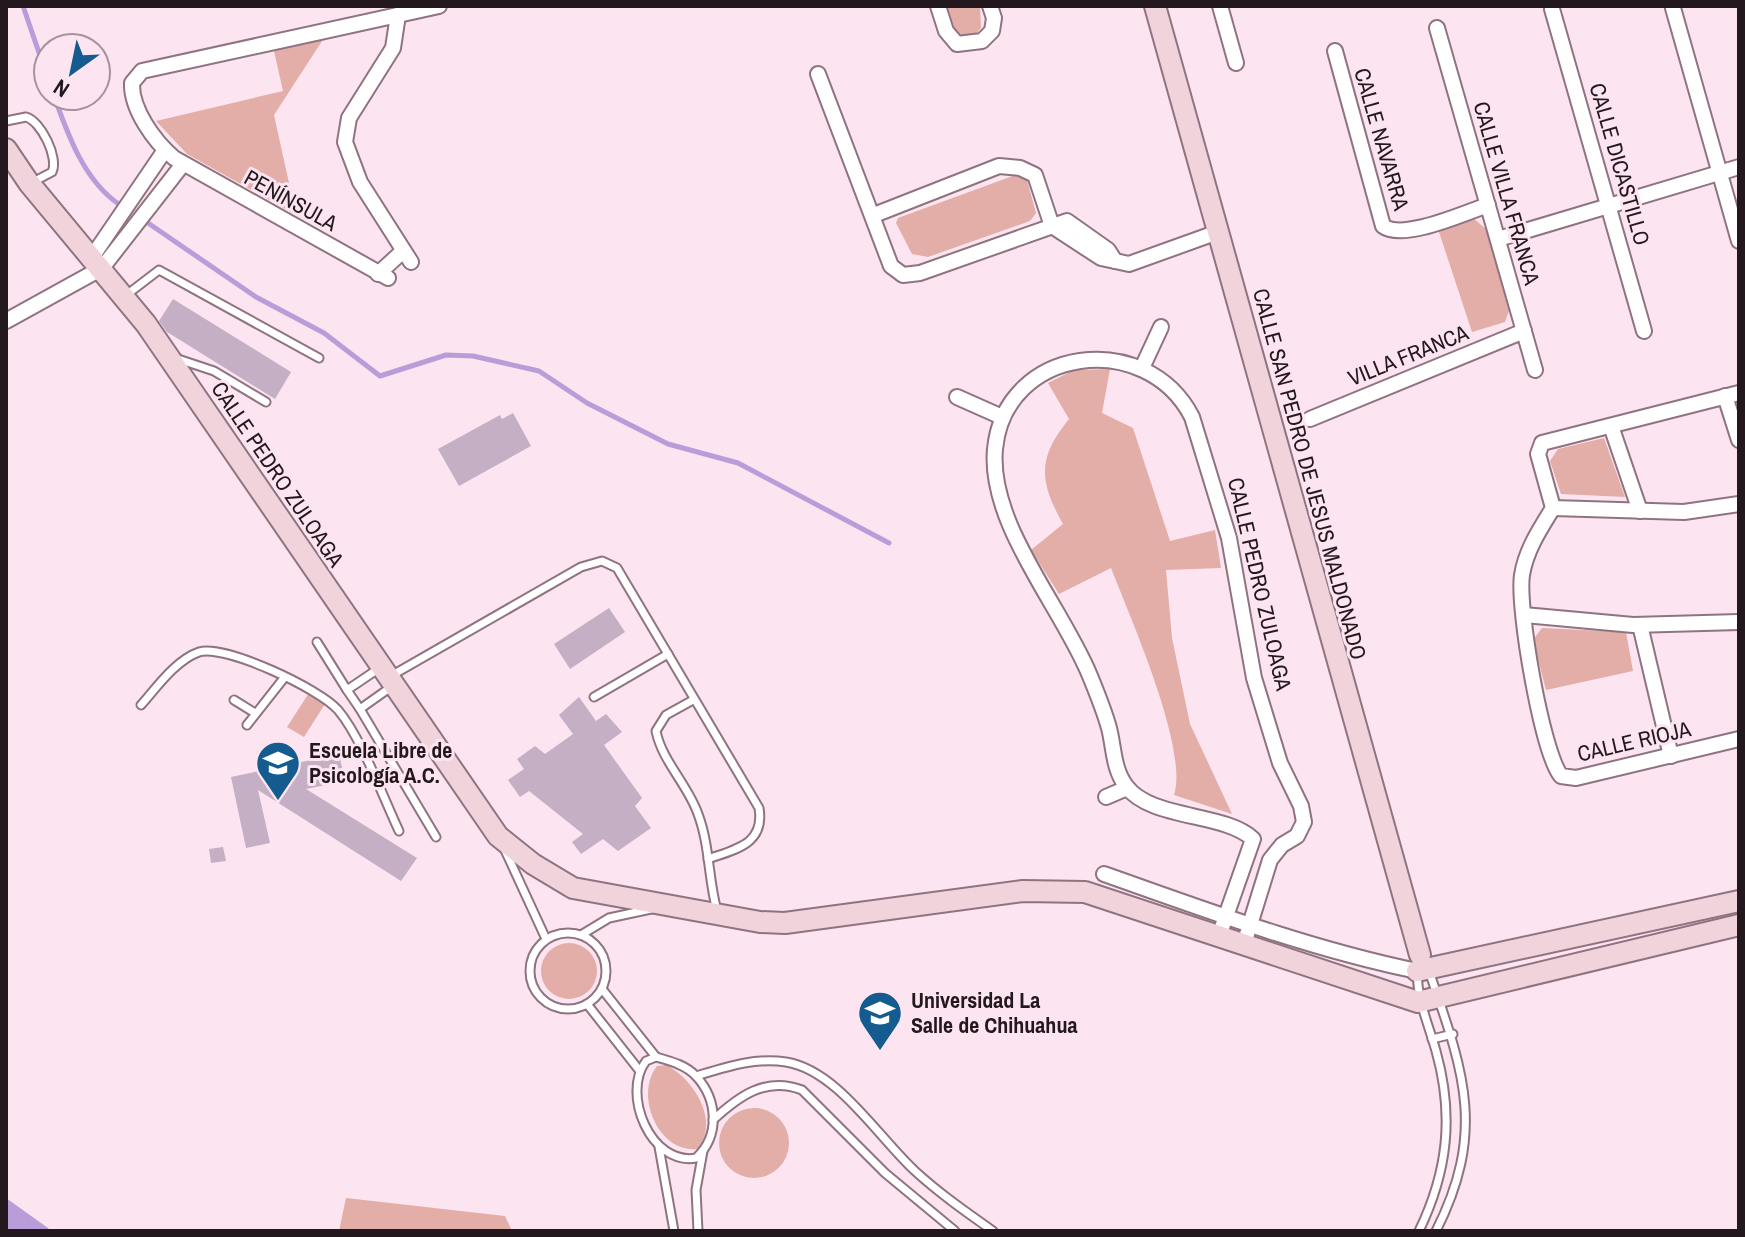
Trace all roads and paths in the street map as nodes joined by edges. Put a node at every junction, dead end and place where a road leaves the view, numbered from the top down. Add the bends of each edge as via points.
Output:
1 (439, 6) edge
2 (938, 6) edge
3 (990, 6) edge
4 (1155, 6) edge
5 (1223, 7) edge
6 (1673, 8) edge
7 (1552, 9) dead end
8 (398, 15) junction
9 (1437, 28) dead end
10 (1335, 51) dead end
11 (1236, 63) dead end
12 (818, 74) dead end
13 (6, 121) edge
14 (6, 149) edge
15 (165, 150) junction
16 (183, 164) junction
17 (1739, 167) edge
18 (1719, 173) junction
19 (29, 183) junction
20 (130, 203) junction
21 (1488, 205) junction
22 (1609, 206) junction
23 (145, 213) junction
24 (874, 215) junction
25 (1052, 226) junction
26 (1218, 232) junction
27 (1498, 239) junction
28 (1739, 241) edge
29 (97, 263) junction
30 (125, 297) junction
31 (6, 321) edge
32 (1161, 327) dead end
33 (1524, 331) junction
34 (1644, 331) dead end
35 (169, 358) junction
36 (319, 358) dead end
37 (1142, 368) junction
38 (1535, 370) dead end
39 (1732, 394) edge
40 (957, 397) dead end
41 (266, 402) dead end
42 (1002, 417) junction
43 (1310, 419) dead end
44 (1611, 426) junction
45 (1739, 440) edge
46 (1739, 504) edge
47 (1553, 508) junction
48 (1640, 511) junction
49 (1524, 615) junction
50 (1739, 622) edge
51 (1640, 625) junction
52 (317, 642) dead end
53 (668, 654) junction
54 (387, 677) junction
55 (284, 678) junction
56 (347, 690) junction
57 (594, 697) dead end
58 (353, 699) junction
59 (234, 700) dead end
60 (693, 700) junction
61 (141, 705) dead end
62 (338, 709) junction
63 (360, 709) junction
64 (255, 713) junction
65 (247, 725) dead end
66 (1739, 739) edge
67 (1671, 756) junction
68 (1127, 788) junction
69 (1106, 797) dead end
70 (399, 831) dead end
71 (498, 836) junction
72 (436, 837) dead end
73 (708, 859) junction
74 (1104, 874) dead end
75 (1739, 901) edge
76 (677, 905) junction
77 (717, 913) junction
78 (1251, 924) junction
79 (1739, 925) edge
80 (1223, 926) junction
81 (581, 935) junction
82 (546, 939) junction
83 (1244, 944) junction
84 (1422, 966) junction
85 (602, 989) junction
86 (1428, 1000) junction
87 (587, 1004) junction
88 (1453, 1034) junction
89 (1432, 1039) junction
90 (656, 1057) junction
91 (639, 1070) junction
92 (696, 1076) junction
93 (713, 1120) junction
94 (659, 1147) junction
95 (703, 1151) junction
96 (674, 1231) edge
97 (698, 1231) edge
98 (955, 1231) edge
99 (993, 1231) edge
100 (1419, 1231) edge
101 (1436, 1231) edge

1 - 8 street, PENÍNSULA
2 - 3 street via 948,35 957,44 972,44 992,31
4 - 26 street, CALLE SAN PEDRO DE JESUS MALDONADO
5 - 11 street
6 - 18 street
7 - 22 street, CALLE DICASTILLO
8 - 15 street, PENÍNSULA via 138,73 132,83 134,102
8 - 16 street, PENÍNSULA via 393,48 349,118 345,142 360,182 407,256 383,276
9 - 21 street, CALLE VILLA FRANCA
10 - 21 street, CALLE NAVARRA via 1383,226 1406,232
12 - 24 street
13 - 19 lane via 26,117 37,123 54,162 52,172
14 - 19 street, CALLE PEDRO ZULOAGA
15 - 16 street, PENÍNSULA
15 - 20 street
16 - 23 street
17 - 18 street
18 - 22 street
18 - 28 street
19 - 29 street, CALLE PEDRO ZULOAGA
20 - 23 street
20 - 29 street
21 - 27 street, CALLE VILLA FRANCA
22 - 27 street
22 - 34 street, CALLE DICASTILLO
23 - 29 street
24 - 25 street via 999,166 1035,175
24 - 25 street via 891,266 903,275
25 - 26 street via 1067,221 1115,261 1129,264
26 - 84 street, CALLE SAN PEDRO DE JESUS MALDONADO
27 - 33 street, CALLE VILLA FRANCA
29 - 30 street, CALLE PEDRO ZULOAGA
29 - 31 street
30 - 35 street, CALLE PEDRO ZULOAGA
30 - 36 lane via 159,270
32 - 37 street
33 - 38 street, CALLE VILLA FRANCA
33 - 43 street, VILLA FRANCA
35 - 41 lane via 214,371
35 - 54 street, CALLE PEDRO ZULOAGA
37 - 42 street, CALLE PEDRO ZULOAGA via 1108,360 1064,365 1021,389
37 - 78 street, CALLE PEDRO ZULOAGA via 1177,394 1192,417 1229,538 1254,678 1280,763 1301,806 1301,830 1270,860
39 - 44 street
39 - 45 street
40 - 42 street
42 - 68 street, CALLE PEDRO ZULOAGA via 994,467 1002,509 1090,674
44 - 47 street via 1547,440 1539,448
44 - 48 street
46 - 48 street via 1684,512
47 - 48 street
47 - 49 street, CALLE RIOJA via 1523,565
49 - 51 street
49 - 67 street, CALLE RIOJA via 1529,670 1561,776 1576,778
50 - 51 street
51 - 67 street
52 - 56 lane
53 - 54 lane via 617,568 602,561
53 - 57 lane
53 - 60 lane
54 - 56 lane
54 - 63 lane
54 - 71 street, CALLE PEDRO ZULOAGA
55 - 61 lane via 232,654 203,651 177,667
55 - 62 lane
55 - 64 lane
56 - 58 lane
58 - 62 lane
58 - 63 lane
59 - 64 lane
60 - 73 lane via 666,715 656,731 698,812
60 - 73 lane via 759,808 761,822 746,846
62 - 70 lane
63 - 72 lane
64 - 65 lane
66 - 67 street, CALLE RIOJA
68 - 69 street
68 - 80 street via 1147,801 1253,839
71 - 76 street, CALLE PEDRO ZULOAGA via 573,888
71 - 82 lane, CALLE PEDRO ZULOAGA
73 - 77 lane
74 - 80 street, CALLE PEDRO ZULOAGA
75 - 84 street
76 - 77 street, CALLE PEDRO ZULOAGA
76 - 81 lane via 609,918
77 - 80 street, CALLE PEDRO ZULOAGA via 785,923 1023,891 1069,890
78 - 80 street, CALLE PEDRO ZULOAGA
78 - 83 street, CALLE PEDRO ZULOAGA
78 - 84 street, CALLE PEDRO ZULOAGA via 1381,964
79 - 86 street
80 - 83 street, CALLE PEDRO ZULOAGA
81 - 82 lane via 563,933
81 - 85 lane via 604,957
82 - 87 lane via 531,959 539,996 562,1008
83 - 86 street, CALLE PEDRO ZULOAGA
84 - 86 lane
84 - 86 lane
85 - 87 lane
85 - 90 lane
86 - 88 lane
86 - 89 lane
87 - 91 lane
88 - 89 lane
88 - 101 lane via 1467,1129 1458,1178
89 - 100 lane via 1444,1080 1448,1127 1442,1171
90 - 91 lane
90 - 92 lane
91 - 94 lane via 642,1114
92 - 93 lane via 710,1099
92 - 99 lane via 765,1061 817,1073 915,1170
93 - 95 lane via 712,1137
93 - 98 lane via 733,1102 767,1085 789,1084 802,1090 885,1173
94 - 95 lane via 679,1160 696,1158
94 - 96 lane
95 - 97 lane via 696,1190

